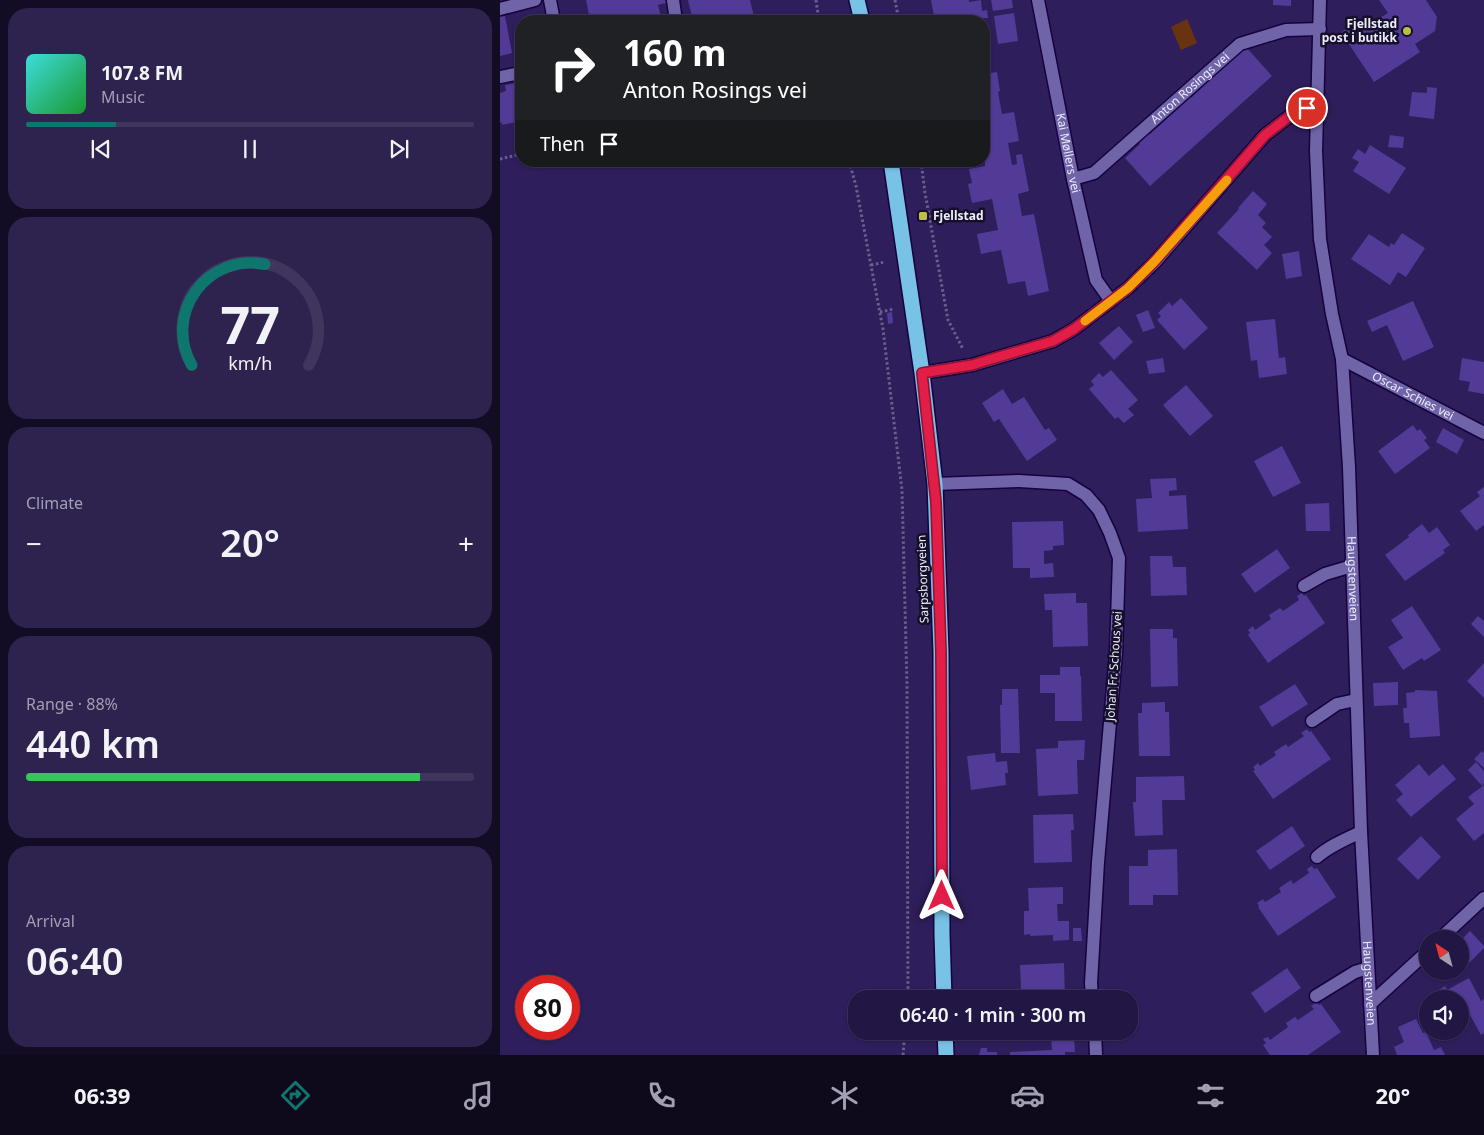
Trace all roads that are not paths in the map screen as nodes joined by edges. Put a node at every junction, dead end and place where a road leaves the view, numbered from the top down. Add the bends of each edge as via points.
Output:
1 (535, 0) edge
2 (550, 0) edge
3 (673, 0) edge
4 (857, 0) edge
5 (1038, 0) edge
6 (1320, 0) edge
7 (500, 9) edge
8 (553, 15) edge
9 (675, 15) edge
10 (861, 15) edge
11 (1320, 29) junction
12 (515, 74) edge
13 (500, 77) edge
14 (1318, 104) junction
15 (892, 167) edge
16 (1073, 179) junction
17 (1111, 301) junction
18 (1342, 359) junction
19 (922, 373) junction
20 (1484, 434) edge
21 (935, 484) junction
22 (1352, 566) junction
23 (1304, 586) dead end
24 (1356, 700) junction
25 (1312, 721) dead end
26 (1361, 832) junction
27 (1317, 857) dead end
28 (1484, 898) edge
29 (1450, 930) edge
30 (1419, 959) edge
31 (1368, 968) junction
32 (944, 990) edge
33 (1091, 990) edge
34 (1316, 996) dead end
35 (1370, 1004) junction
36 (945, 1040) edge
37 (1095, 1040) edge
38 (946, 1055) edge
39 (1096, 1055) edge
40 (1373, 1055) edge

1 - 7 street
2 - 8 street
3 - 9 street
4 - 10 highway
5 - 16 street, Kai Møllers vei
6 - 11 street
11 - 14 street
11 - 16 street, Anton Rosings vei via 1286,30 1240,44 1094,173
12 - 13 street
14 - 17 street via 1295,112 1265,135 1154,262
14 - 18 street, Haugstenveien via 1316,151 1320,239
15 - 19 highway, Sarpsborgveien
16 - 17 street, Kai Møllers vei via 1096,280
17 - 19 street via 1053,341 972,365
18 - 20 street, Oscar Schies vei
18 - 22 street, Haugstenveien
19 - 21 highway, Sarpsborgveien
21 - 32 highway, Sarpsborgveien via 941,652
21 - 33 street, Johan Fr. Schous vei via 1019,481 1068,484 1086,495 1098,510 1119,558 1116,653 1098,862
22 - 23 street via 1325,574
22 - 24 street, Haugstenveien
24 - 25 street via 1337,704
24 - 26 street, Haugstenveien
26 - 27 street
26 - 31 street, Haugstenveien
28 - 29 street
30 - 35 street
31 - 34 street via 1355,972
31 - 35 street, Haugstenveien
35 - 40 street, Haugstenveien
36 - 38 highway
37 - 39 street

